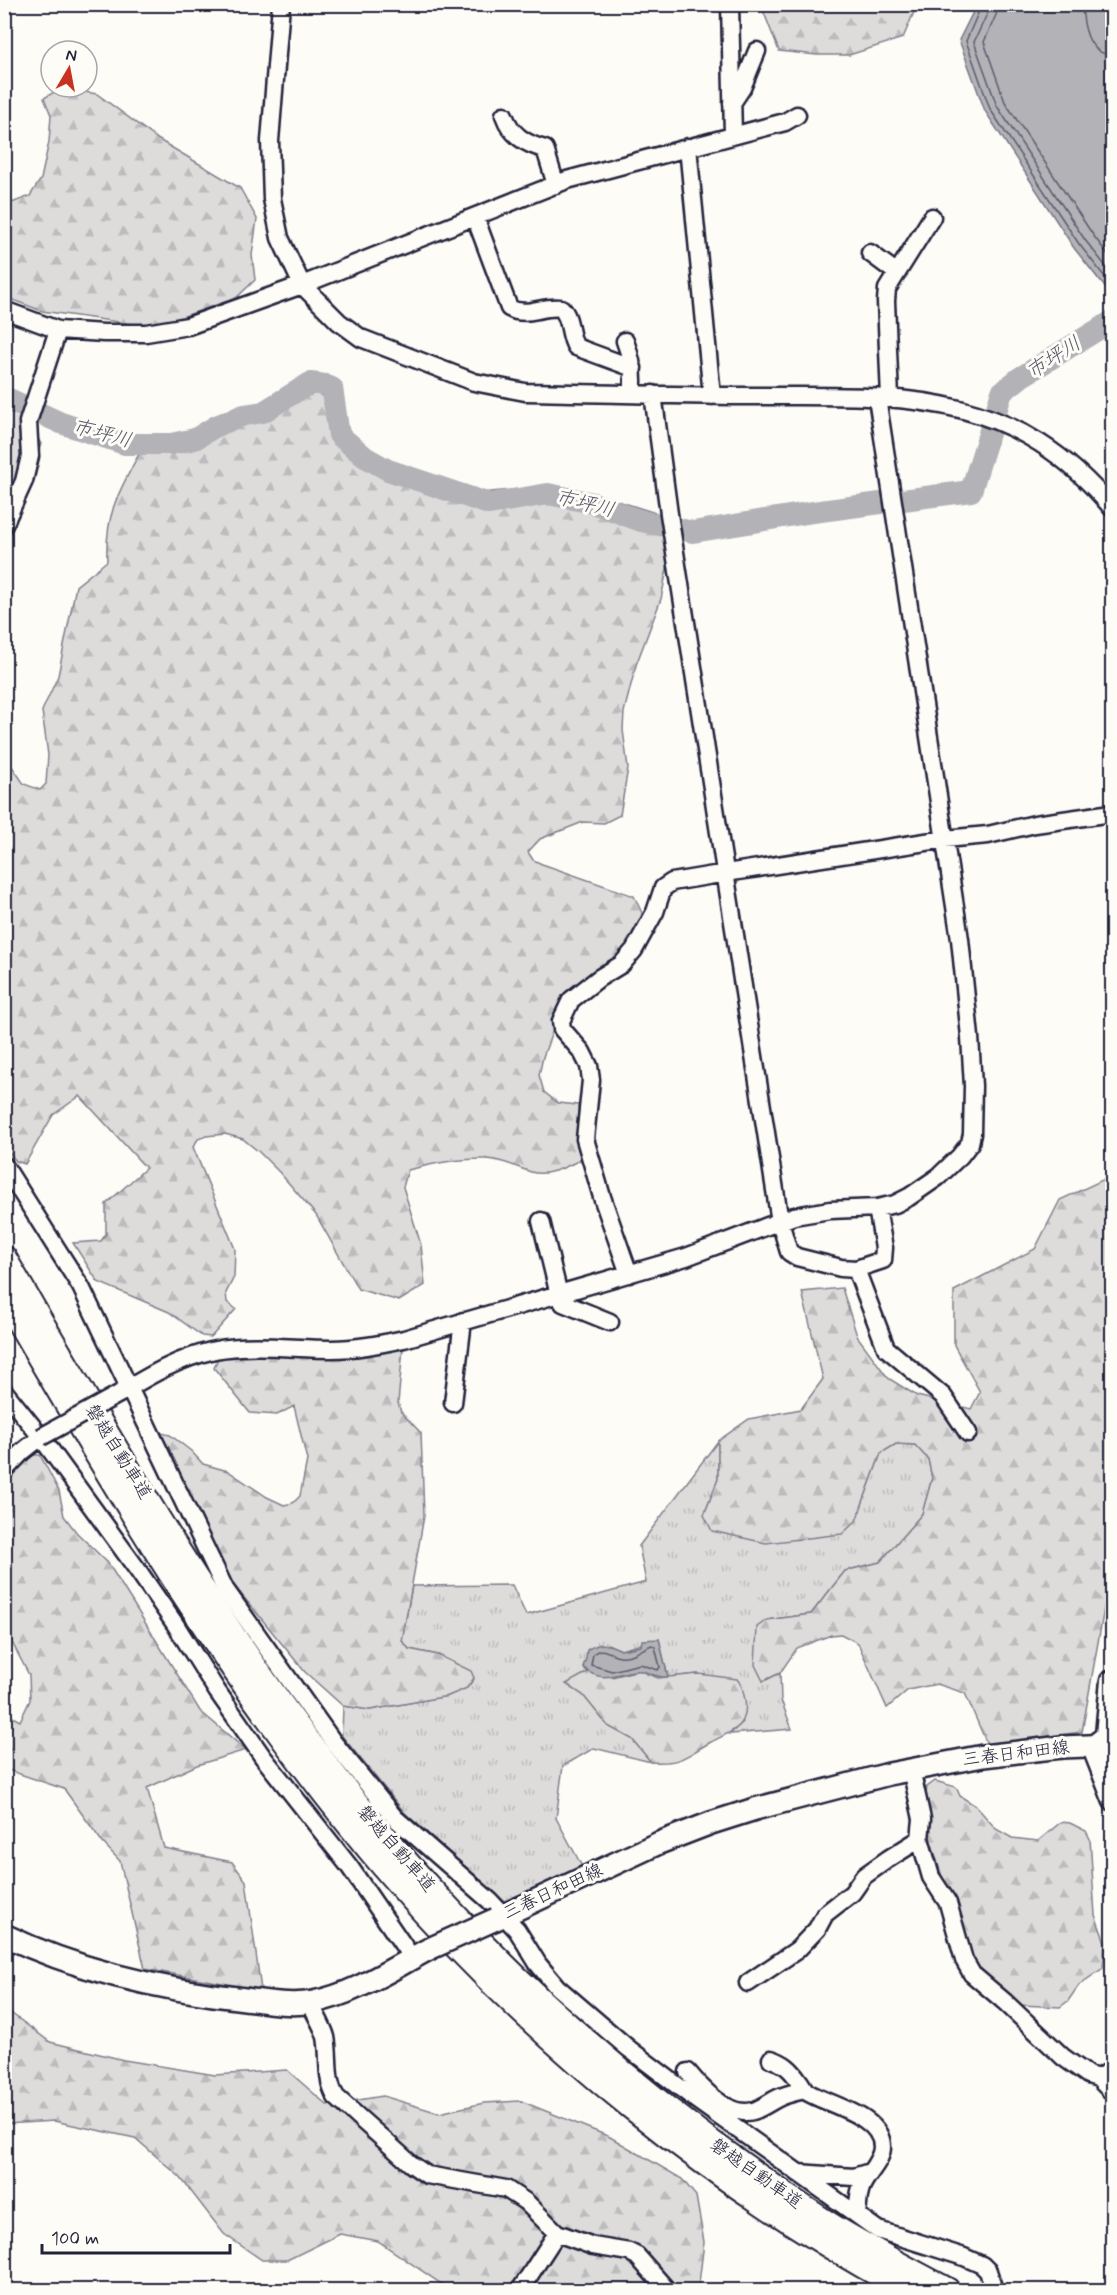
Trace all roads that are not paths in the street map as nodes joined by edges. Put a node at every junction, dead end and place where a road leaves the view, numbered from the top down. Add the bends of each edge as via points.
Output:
1 (281, 4) edge
2 (730, 4) edge
3 (757, 51) dead end
4 (732, 103) junction
5 (504, 114) dead end
6 (797, 115) dead end
7 (733, 135) junction
8 (688, 147) junction
9 (556, 184) junction
10 (932, 217) dead end
11 (475, 218) junction
12 (870, 253) dead end
13 (897, 273) junction
14 (302, 285) junction
15 (4, 310) edge
16 (58, 330) junction
17 (626, 341) dead end
18 (633, 368) junction
19 (632, 394) junction
20 (653, 394) junction
21 (712, 396) junction
22 (883, 398) junction
23 (1113, 508) edge
24 (4, 525) edge
25 (1113, 813) edge
26 (945, 839) junction
27 (726, 873) junction
28 (4, 1165) edge
29 (877, 1208) junction
30 (541, 1221) dead end
31 (780, 1222) junction
32 (4, 1258) edge
33 (856, 1269) junction
34 (629, 1274) junction
35 (559, 1295) junction
36 (4, 1296) edge
37 (463, 1321) junction
38 (610, 1322) dead end
39 (4, 1391) edge
40 (124, 1391) junction
41 (453, 1403) dead end
42 (968, 1433) dead end
43 (41, 1437) junction
44 (4, 1471) edge
45 (1109, 1680) dead end
46 (1105, 1740) edge
47 (911, 1769) junction
48 (1113, 1802) edge
49 (920, 1839) junction
50 (499, 1917) junction
51 (4, 1935) edge
52 (420, 1954) junction
53 (748, 1983) dead end
54 (310, 2003) junction
55 (771, 2059) dead end
56 (688, 2072) dead end
57 (1105, 2074) edge
58 (805, 2091) junction
59 (1113, 2092) edge
60 (870, 2172) junction
61 (798, 2173) junction
62 (857, 2215) junction
63 (558, 2234) junction
64 (520, 2290) edge
65 (667, 2290) edge
66 (907, 2290) edge
67 (947, 2290) edge
68 (994, 2290) edge

1 - 14 street via 270,141 272,199 280,238
2 - 4 street
3 - 4 street
4 - 7 street
5 - 9 street via 518,137 545,149
6 - 7 street via 785,122
7 - 8 street
8 - 9 street
8 - 21 street
9 - 11 street
10 - 13 street
11 - 14 street
11 - 18 street via 509,308 519,313 561,308 576,347
12 - 13 street
13 - 22 street via 887,289
14 - 16 street via 168,330
14 - 19 street via 361,338 474,382 525,392
15 - 16 street
16 - 24 street via 28,422 30,456 24,481
17 - 18 street
18 - 19 street
19 - 20 street
20 - 21 street
20 - 27 street
21 - 22 street
22 - 23 street via 945,404 1013,426 1062,457
22 - 26 street
25 - 26 street
26 - 27 street
26 - 29 street via 970,1037 972,1134 966,1149 938,1177 909,1197
27 - 31 street
27 - 34 street via 672,882 663,888 634,950 622,964 577,996 561,1018 562,1029 589,1066 585,1139
28 - 40 street via 81,1287
29 - 31 street via 814,1212
29 - 33 street via 883,1260
30 - 35 street
31 - 33 street via 789,1252 797,1257
31 - 34 street
32 - 67 highway, 磐越自動車道 via 85,1398 226,1624 288,1713 406,1863 516,1979 652,2098 834,2228
33 - 42 street via 886,1348 943,1396
34 - 35 street
35 - 37 street
35 - 38 street via 564,1303
36 - 66 highway, 磐越自動車道 via 210,1634 275,1728 392,1876 503,1994 639,2113 766,2205
37 - 40 street via 369,1346 218,1350 162,1368
37 - 41 street
39 - 43 street
40 - 43 street, bridge
40 - 50 street via 225,1588 334,1743 395,1818 490,1901
43 - 44 street
43 - 52 street via 176,1623 250,1738
45 - 46 street
46 - 47 main road, 三春日和田線
46 - 48 street
47 - 49 street via 922,1819
47 - 50 main road, 三春日和田線 via 711,1823
49 - 53 street via 864,1876 852,1893 825,1914 817,1929 796,1950
49 - 57 street via 931,1877 948,1903 964,1960 972,1974 1063,2057 1088,2075
50 - 52 main road, 三春日和田線, bridge
50 - 61 street via 517,1930 557,1987 628,2048
51 - 54 main road, 三春日和田線 via 70,1963 142,1982 230,1998
52 - 54 main road, 三春日和田線 via 346,1993
54 - 63 street via 326,2036 332,2091 343,2105 420,2171 506,2189 526,2202
55 - 58 street via 791,2069
56 - 58 street via 716,2098 743,2112
57 - 59 street
58 - 60 street via 870,2124 882,2144 881,2155
60 - 61 street via 854,2177
60 - 62 street via 861,2187
61 - 62 street
62 - 68 street via 878,2230 982,2265
63 - 64 street
63 - 65 street via 637,2256

